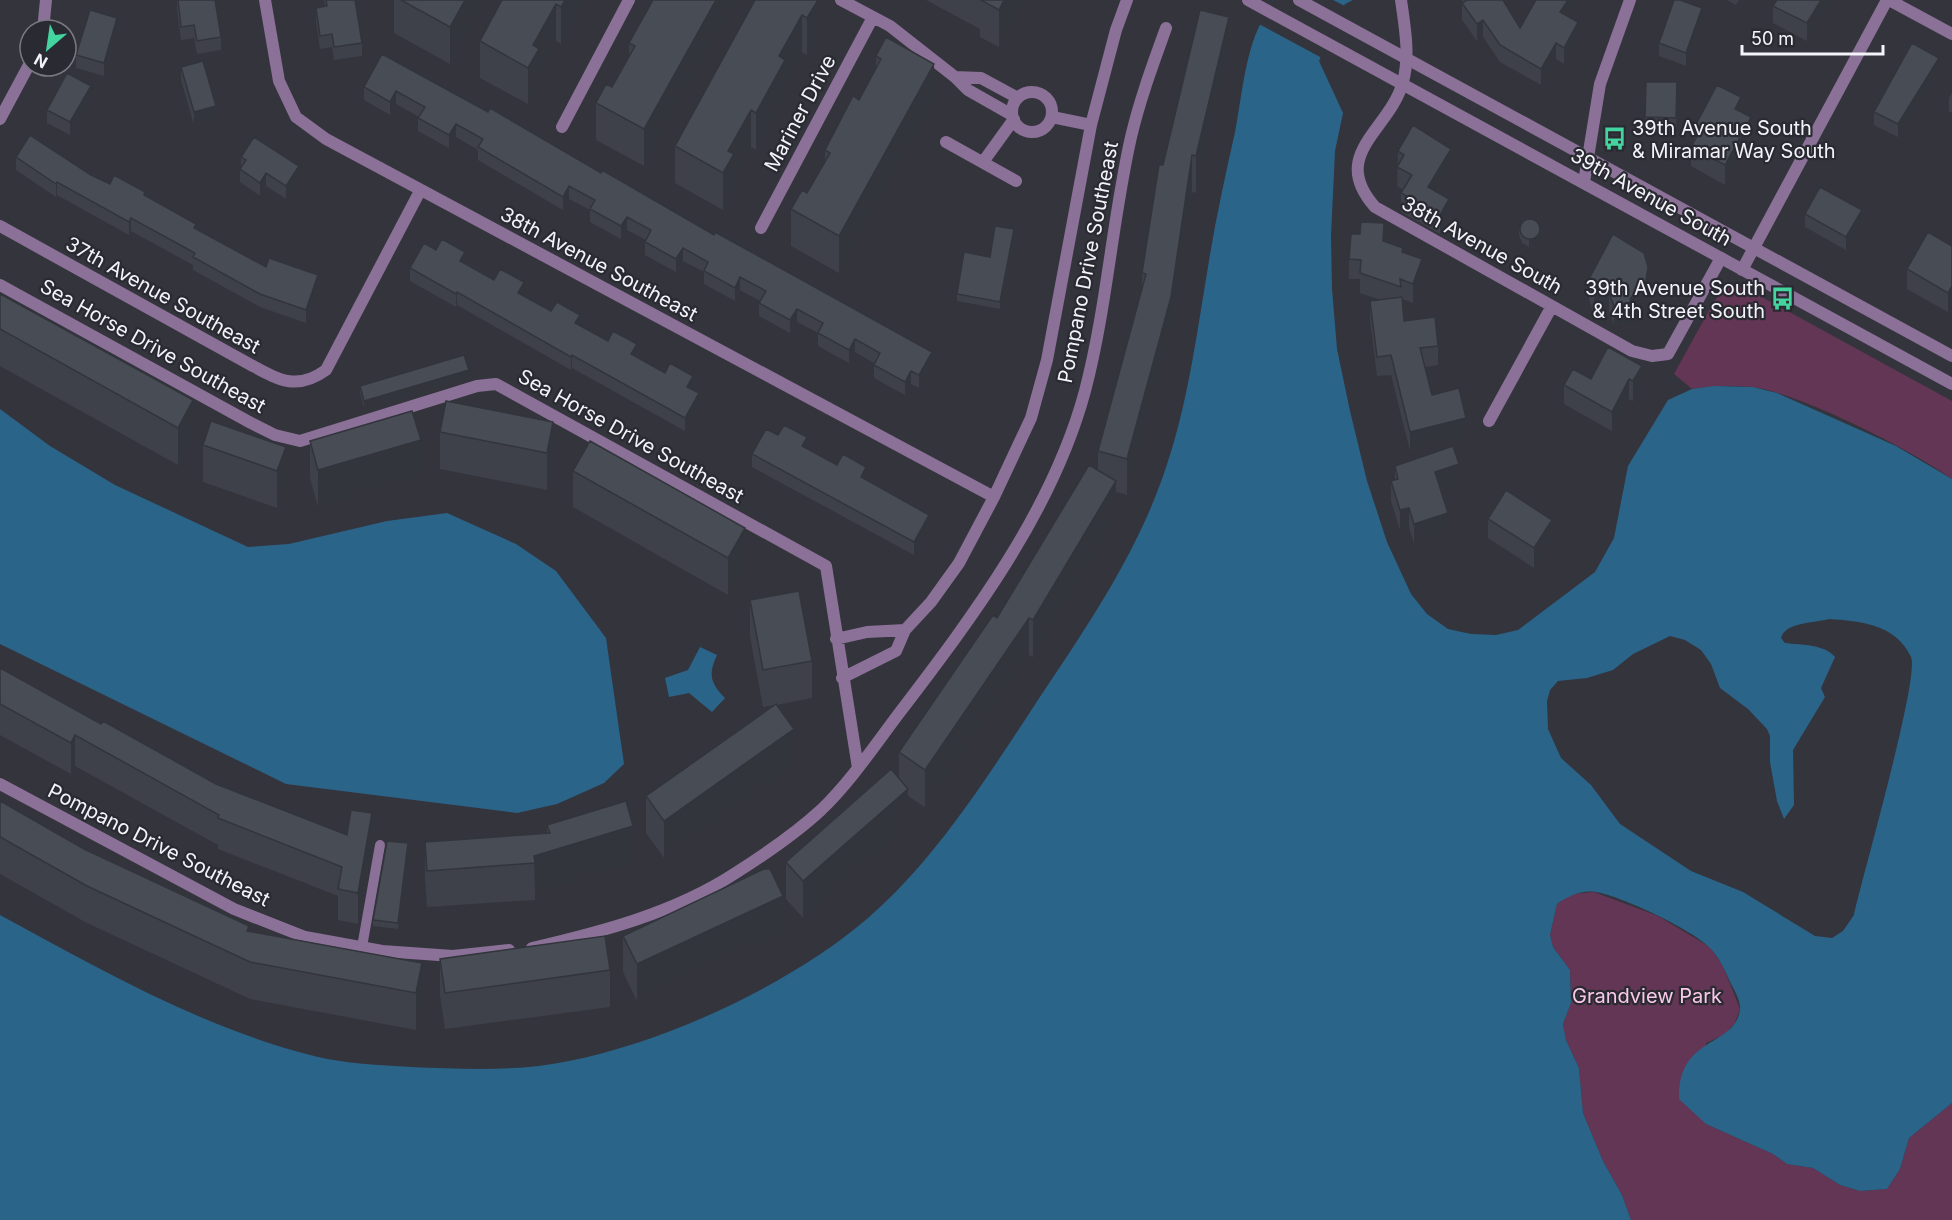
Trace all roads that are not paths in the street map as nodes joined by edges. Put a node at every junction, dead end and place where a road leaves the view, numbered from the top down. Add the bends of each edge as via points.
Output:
1 (46, 0) edge
2 (265, 0) edge
3 (629, 0) edge
4 (840, 0) edge
5 (1127, 0) edge
6 (1248, 0) edge
7 (1299, 0) edge
8 (1401, 0) edge
9 (1630, 0) edge
10 (1888, 0) edge
11 (873, 17) junction
12 (44, 18) edge
13 (1166, 28) dead end
14 (1952, 34) edge
15 (1407, 58) junction
16 (955, 77) junction
17 (22, 78) edge
18 (1402, 84) junction
19 (1018, 98) junction
20 (1013, 117) junction
21 (1052, 117) junction
22 (0, 119) edge
23 (1091, 125) junction
24 (562, 127) dead end
25 (946, 142) dead end
26 (1588, 156) junction
27 (982, 162) junction
28 (1016, 181) dead end
29 (1584, 182) junction
30 (420, 190) junction
31 (0, 226) edge
32 (761, 228) dead end
33 (1754, 248) junction
34 (1721, 258) junction
35 (1742, 270) junction
36 (0, 285) edge
37 (1552, 306) junction
38 (1952, 356) edge
39 (1952, 384) edge
40 (1489, 421) dead end
41 (994, 497) junction
42 (905, 630) junction
43 (836, 639) junction
44 (842, 678) junction
45 (858, 768) junction
46 (0, 784) edge
47 (380, 845) dead end
48 (363, 947) junction

1 - 12 street
2 - 30 street, 38th Avenue Southeast via 279,81 296,117 326,139
3 - 24 street
4 - 11 street
5 - 23 street, Pompano Drive Southeast
6 - 18 street, 39th Avenue South
7 - 15 street, 39th Avenue South
8 - 15 street
9 - 26 street via 1600,84
10 - 14 street
10 - 33 street
11 - 16 street
11 - 32 street, Mariner Drive
13 - 45 street, Pompano Drive Southeast via 1131,137 1097,338 1085,392 1065,451 1012,552 973,612
15 - 18 street
15 - 26 street, 39th Avenue South
16 - 19 street via 981,78
16 - 20 street via 968,90
17 - 22 street
18 - 29 street, 39th Avenue South
18 - 37 street, 38th Avenue South via 1390,110 1360,150 1360,191 1375,207
19 - 20 street
19 - 21 street via 1028,92 1045,96 1052,106
20 - 21 street via 1022,130 1034,132 1046,128
20 - 27 street
21 - 23 street
23 - 41 street, Pompano Drive Southeast via 1047,360 1031,418
25 - 27 street
26 - 29 street
26 - 33 street, 39th Avenue South
27 - 28 street
29 - 34 street, 39th Avenue South
30 - 31 street, 37th Avenue Southeast via 326,370 312,380 297,382 279,380
30 - 41 street, 38th Avenue Southeast
33 - 35 street
33 - 38 street, 39th Avenue South
34 - 35 street, 39th Avenue South
34 - 37 street, 38th Avenue South via 1668,354 1652,356 1632,351
35 - 39 street, 39th Avenue South
36 - 43 street, Sea Horse Drive Southeast via 251,423 300,441 477,386 496,384 826,566
37 - 40 street
41 - 42 street, Pompano Drive Southeast via 959,563
42 - 43 street
42 - 44 street, Pompano Drive Southeast via 896,651
43 - 44 street, Sea Horse Drive Southeast
44 - 45 street
45 - 48 street, Pompano Drive Southeast via 821,809 773,847 732,876 662,910 584,936 529,948 453,956
46 - 48 street, Pompano Drive Southeast via 234,909 306,937
47 - 48 lane

